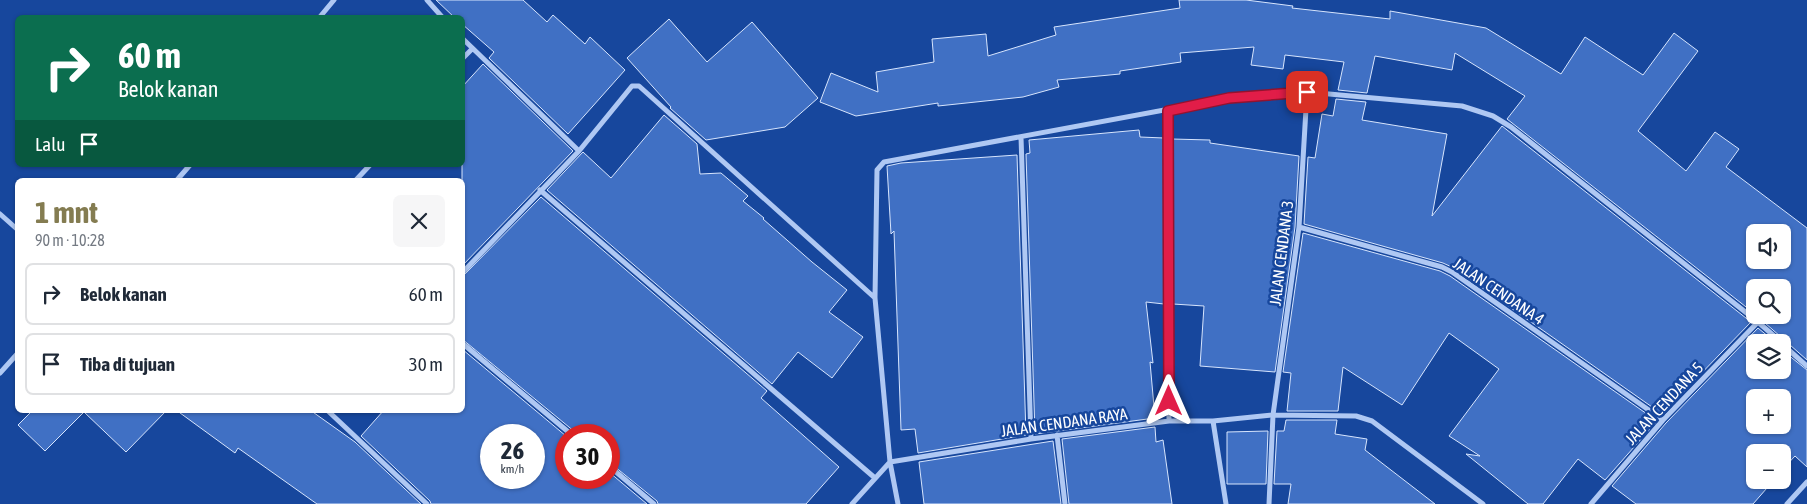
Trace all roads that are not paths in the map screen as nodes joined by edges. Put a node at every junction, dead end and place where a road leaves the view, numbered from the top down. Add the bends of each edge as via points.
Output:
1 (334, 0) edge
2 (426, 0) edge
3 (322, 15) edge
4 (440, 15) edge
5 (465, 41) edge
6 (472, 49) junction
7 (465, 56) edge
8 (1307, 92) junction
9 (1168, 111) junction
10 (1021, 137) junction
11 (579, 151) junction
12 (188, 167) edge
13 (368, 167) edge
14 (179, 178) edge
15 (358, 178) edge
16 (540, 190) junction
17 (0, 214) edge
18 (15, 227) edge
19 (1299, 227) junction
20 (465, 270) edge
21 (875, 298) junction
22 (1746, 313) edge
23 (1756, 324) edge
24 (1760, 324) edge
25 (1772, 334) edge
26 (465, 346) edge
27 (1791, 351) edge
28 (15, 356) edge
29 (1807, 366) edge
30 (0, 373) edge
31 (333, 413) edge
32 (1273, 415) junction
33 (1663, 420) junction
34 (1169, 421) junction
35 (1213, 421) junction
36 (559, 424) edge
37 (1057, 435) junction
38 (1031, 439) junction
39 (890, 462) junction
40 (620, 475) edge
41 (875, 478) junction
42 (1807, 482) edge
43 (427, 504) edge
44 (654, 504) edge
45 (852, 504) edge
46 (898, 504) edge
47 (1065, 504) edge
48 (1226, 504) edge
49 (1269, 504) edge
50 (1483, 504) edge
51 (1591, 504) edge
52 (1787, 504) edge

1 - 3 street
2 - 4 street
5 - 6 street
6 - 7 street
6 - 11 street
8 - 9 street via 1229,98
8 - 19 street, JALAN CENDANA 3
8 - 22 street via 1462,106 1493,116
9 - 10 street
9 - 34 street
10 - 21 street via 880,165 877,170
10 - 38 street
11 - 16 street
11 - 21 street via 632,86 639,86
12 - 14 street
13 - 15 street
16 - 20 street
16 - 41 street
17 - 18 street
19 - 32 street, JALAN CENDANA 3
19 - 33 street, JALAN CENDANA 4 via 1452,272
21 - 39 street
23 - 33 street, JALAN CENDANA 5
24 - 25 street
26 - 36 street
27 - 29 street
28 - 30 street
31 - 43 street
32 - 35 street, JALAN CENDANA RAYA
32 - 49 street, JALAN CENDANA 3
32 - 50 street, JALAN CENDANA RAYA via 1356,416 1372,420
33 - 51 street, JALAN CENDANA 5
34 - 35 street, JALAN CENDANA RAYA
34 - 37 street, JALAN CENDANA RAYA
35 - 48 street
37 - 38 street, JALAN CENDANA RAYA
37 - 47 street
38 - 39 street, JALAN CENDANA RAYA
39 - 41 street
39 - 46 street
40 - 44 street
41 - 45 street
42 - 52 street

